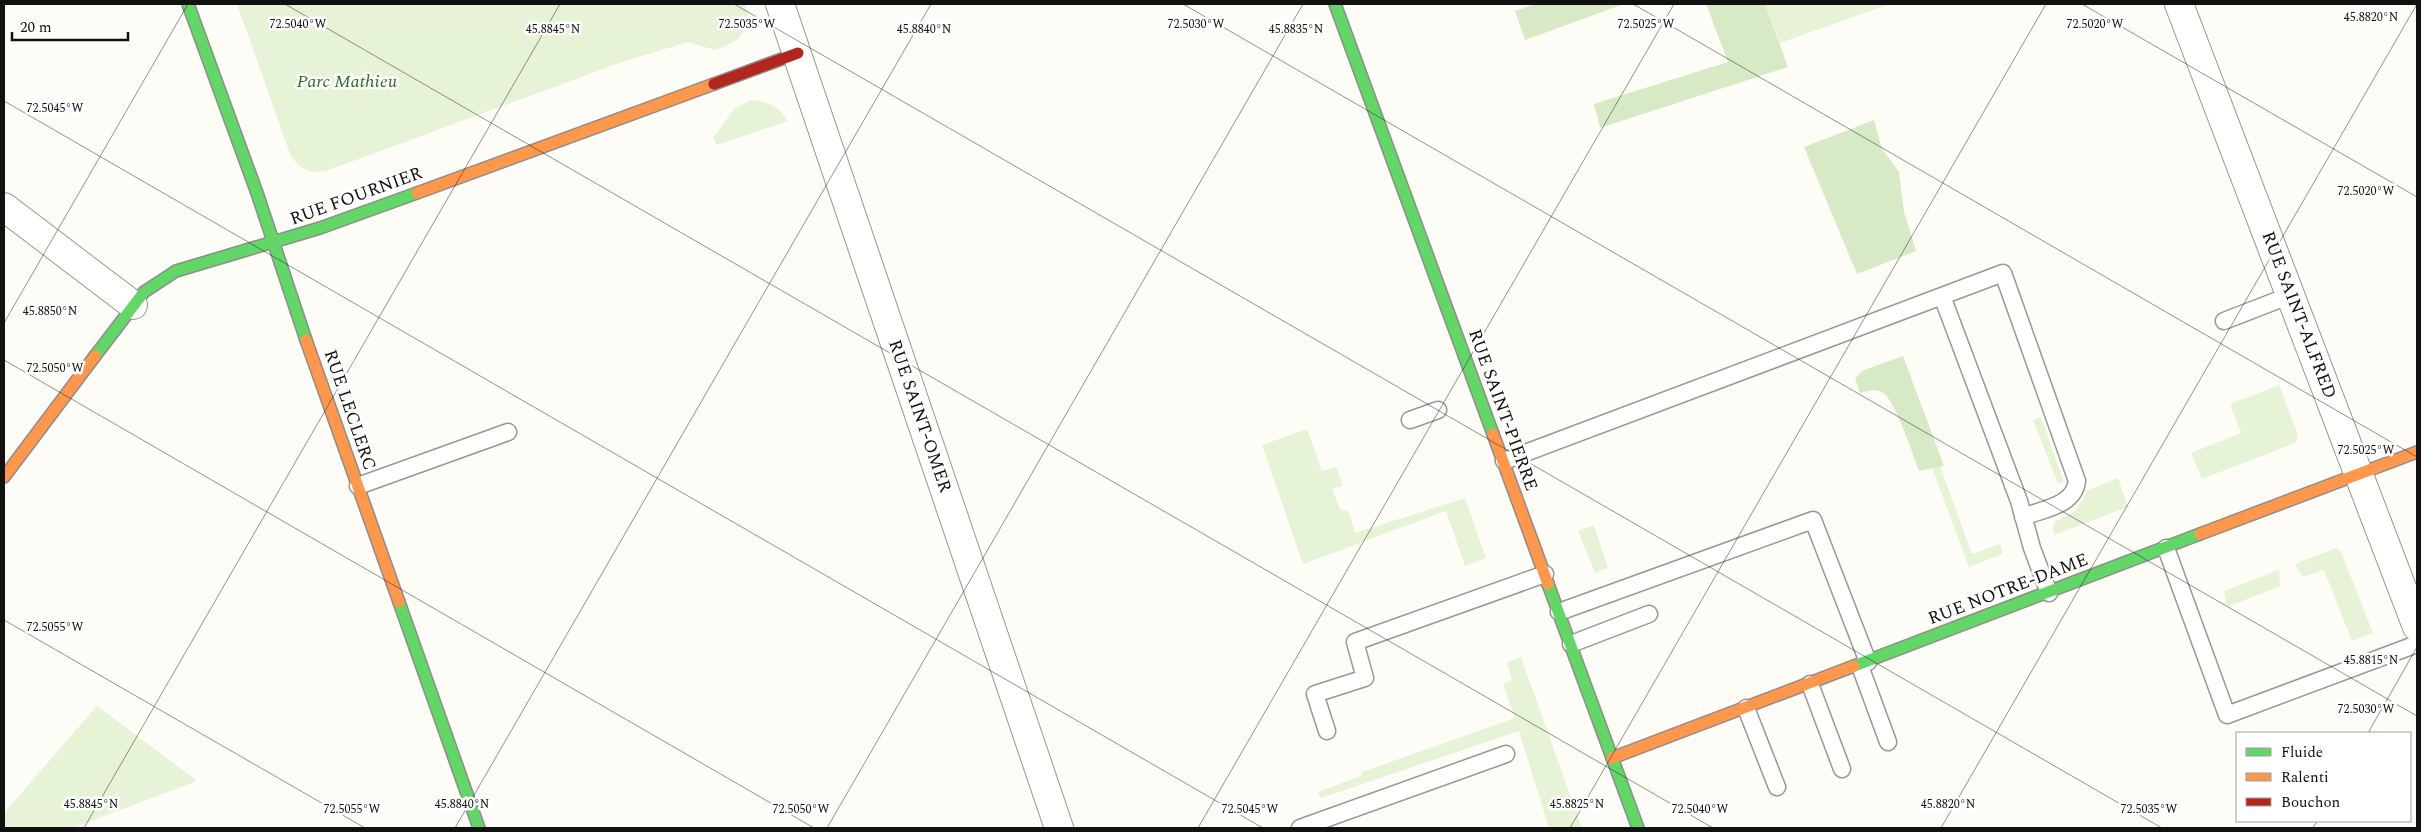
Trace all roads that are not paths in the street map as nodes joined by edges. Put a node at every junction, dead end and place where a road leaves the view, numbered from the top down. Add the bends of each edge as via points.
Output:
1 (188, 4) edge
2 (780, 4) edge
3 (1336, 4) edge
4 (2179, 4) edge
5 (798, 53) junction
6 (4, 207) edge
7 (272, 243) junction
8 (2291, 295) junction
9 (1942, 296) junction
10 (133, 305) junction
11 (2224, 321) dead end
12 (1438, 410) dead end
13 (1410, 420) dead end
14 (508, 432) dead end
15 (2417, 452) edge
16 (1504, 462) junction
17 (2360, 474) junction
18 (4, 477) edge
19 (358, 486) junction
20 (2023, 516) junction
21 (2166, 548) junction
22 (1545, 574) junction
23 (2049, 593) junction
24 (1559, 612) junction
25 (1650, 614) dead end
26 (2417, 627) edge
27 (1571, 644) junction
28 (2417, 644) edge
29 (1864, 664) junction
30 (1810, 684) junction
31 (1746, 708) junction
32 (1327, 731) dead end
33 (1888, 742) dead end
34 (1506, 754) dead end
35 (1612, 758) junction
36 (1842, 769) dead end
37 (1777, 787) dead end
38 (479, 828) edge
39 (1059, 828) edge
40 (1300, 828) edge
41 (1638, 828) edge

1 - 7 street, RUE LECLERC
2 - 5 street, RUE SAINT-OMER
3 - 16 street, RUE SAINT-PIERRE
4 - 8 street, RUE SAINT-ALFRED
5 - 7 street, RUE FOURNIER
5 - 39 street, RUE SAINT-OMER
6 - 10 street
7 - 10 street, RUE FOURNIER via 176,271 144,292
7 - 19 street, RUE LECLERC
8 - 11 lane
8 - 17 street, RUE SAINT-ALFRED
9 - 16 lane
9 - 20 lane
9 - 20 lane via 2003,273 2077,481 2076,489 2067,501
10 - 18 street, RUE FOURNIER
12 - 13 lane
14 - 19 lane
15 - 17 street, RUE NOTRE-DAME
16 - 22 street, RUE SAINT-PIERRE
17 - 21 street, RUE NOTRE-DAME
17 - 26 street, RUE SAINT-ALFRED
19 - 38 street, RUE LECLERC
20 - 23 lane
21 - 23 street, RUE NOTRE-DAME
21 - 28 lane via 2227,714
22 - 24 street, RUE SAINT-PIERRE
22 - 32 lane via 1355,642 1365,678 1315,694
23 - 29 street, RUE NOTRE-DAME
24 - 27 street, RUE SAINT-PIERRE
24 - 29 lane via 1813,520
25 - 27 lane
27 - 35 street, RUE SAINT-PIERRE
29 - 30 street, RUE NOTRE-DAME
29 - 33 lane
30 - 31 street, RUE NOTRE-DAME
30 - 36 lane
31 - 35 street, RUE NOTRE-DAME
31 - 37 lane
34 - 40 lane
35 - 41 street, RUE SAINT-PIERRE

